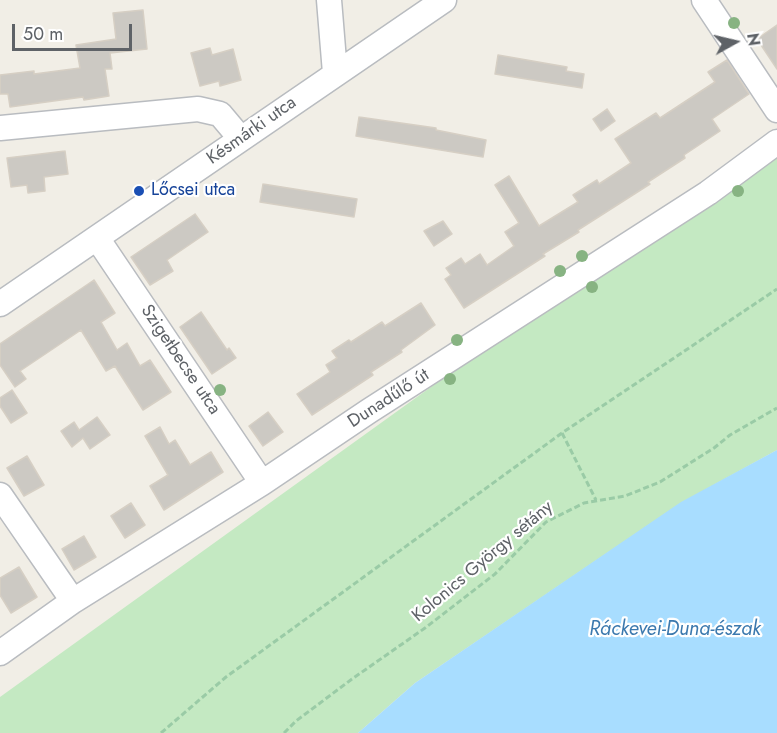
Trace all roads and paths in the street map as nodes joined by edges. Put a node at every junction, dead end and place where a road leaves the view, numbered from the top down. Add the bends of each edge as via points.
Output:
1 (329, 0) edge
2 (444, 0) edge
3 (704, 0) edge
4 (335, 73) junction
5 (777, 110) edge
6 (0, 128) edge
7 (241, 140) junction
8 (777, 142) edge
9 (97, 238) junction
10 (777, 289) edge
11 (0, 304) edge
12 (777, 408) edge
13 (562, 433) junction
14 (262, 483) junction
15 (0, 495) edge
16 (596, 500) junction
17 (73, 601) junction
18 (0, 653) edge
19 (161, 733) edge
20 (284, 733) edge

1 - 4 street
2 - 4 street, Késmárki utca
3 - 5 street
4 - 7 street, Késmárki utca
6 - 7 street via 198,110 220,114
7 - 9 street, Késmárki utca
8 - 14 street, Dunadűlő út via 708,193
9 - 11 street, Késmárki utca
9 - 14 street, Szigetbecse utca
10 - 13 path
12 - 16 path, Kolonics György sétány via 673,475 625,496
13 - 16 path
13 - 19 path via 226,677
14 - 17 street, Dunadűlő út
15 - 17 street
16 - 20 path, Kolonics György sétány via 584,502 546,522 486,581
17 - 18 street, Dunadűlő út

